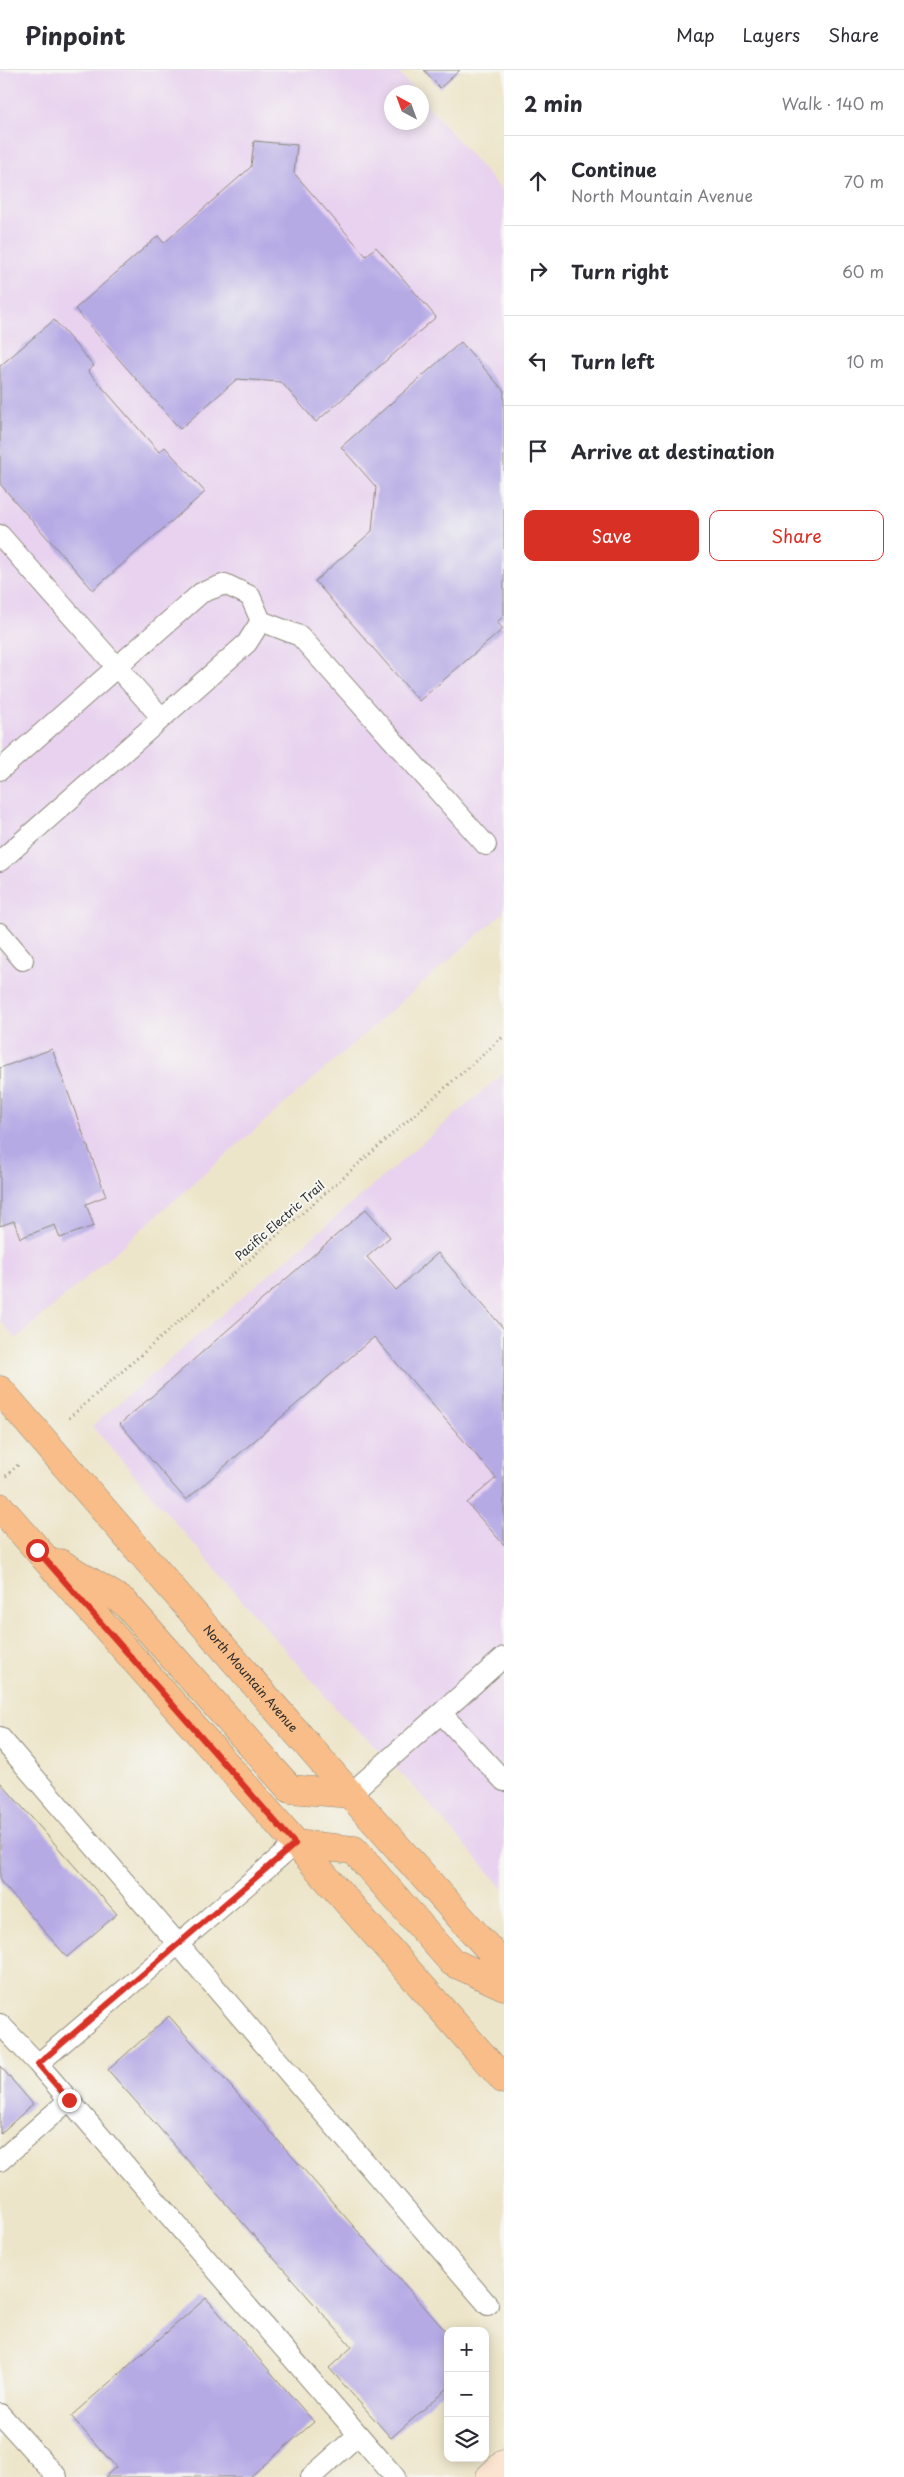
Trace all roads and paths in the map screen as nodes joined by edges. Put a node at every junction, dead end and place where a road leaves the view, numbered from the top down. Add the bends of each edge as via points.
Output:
1 (0, 536) edge
2 (261, 621) junction
3 (118, 668) junction
4 (161, 717) junction
5 (0, 770) edge
6 (486, 845) dead end
7 (0, 861) edge
8 (0, 933) edge
9 (24, 960) dead end
10 (504, 1036) edge
11 (0, 1390) edge
12 (68, 1419) dead end
13 (0, 1507) edge
14 (37, 1550) junction
15 (504, 1657) edge
16 (442, 1714) junction
17 (0, 1737) edge
18 (504, 1781) edge
19 (350, 1794) junction
20 (295, 1844) junction
21 (179, 1944) junction
22 (504, 1966) edge
23 (504, 1986) edge
24 (0, 2024) edge
25 (38, 2064) junction
26 (504, 2080) edge
27 (69, 2100) junction
28 (0, 2161) edge
29 (488, 2304) dead end
30 (0, 2414) edge
31 (358, 2435) junction
32 (504, 2464) edge
33 (57, 2477) edge
34 (311, 2477) edge
35 (395, 2477) edge
36 (490, 2477) edge

1 - 3 lane
2 - 3 lane via 250,596 225,584 201,593
2 - 4 lane via 246,643
2 - 6 lane via 300,636
3 - 4 lane
3 - 5 lane
4 - 7 lane
8 - 9 lane
10 - 12 path, Pacific Electric Trail
11 - 19 main road, North Mountain Avenue
13 - 14 main road
14 - 19 main road via 124,1602 290,1789
14 - 20 main road
15 - 16 lane
16 - 18 lane
16 - 19 lane
17 - 21 lane
19 - 22 main road, North Mountain Avenue
20 - 21 lane
20 - 23 main road via 354,1850 452,1962
20 - 26 main road
21 - 25 lane
21 - 29 lane
24 - 25 lane
25 - 27 lane
27 - 28 lane
27 - 31 lane
30 - 33 lane
31 - 34 lane
31 - 35 lane
32 - 36 street

